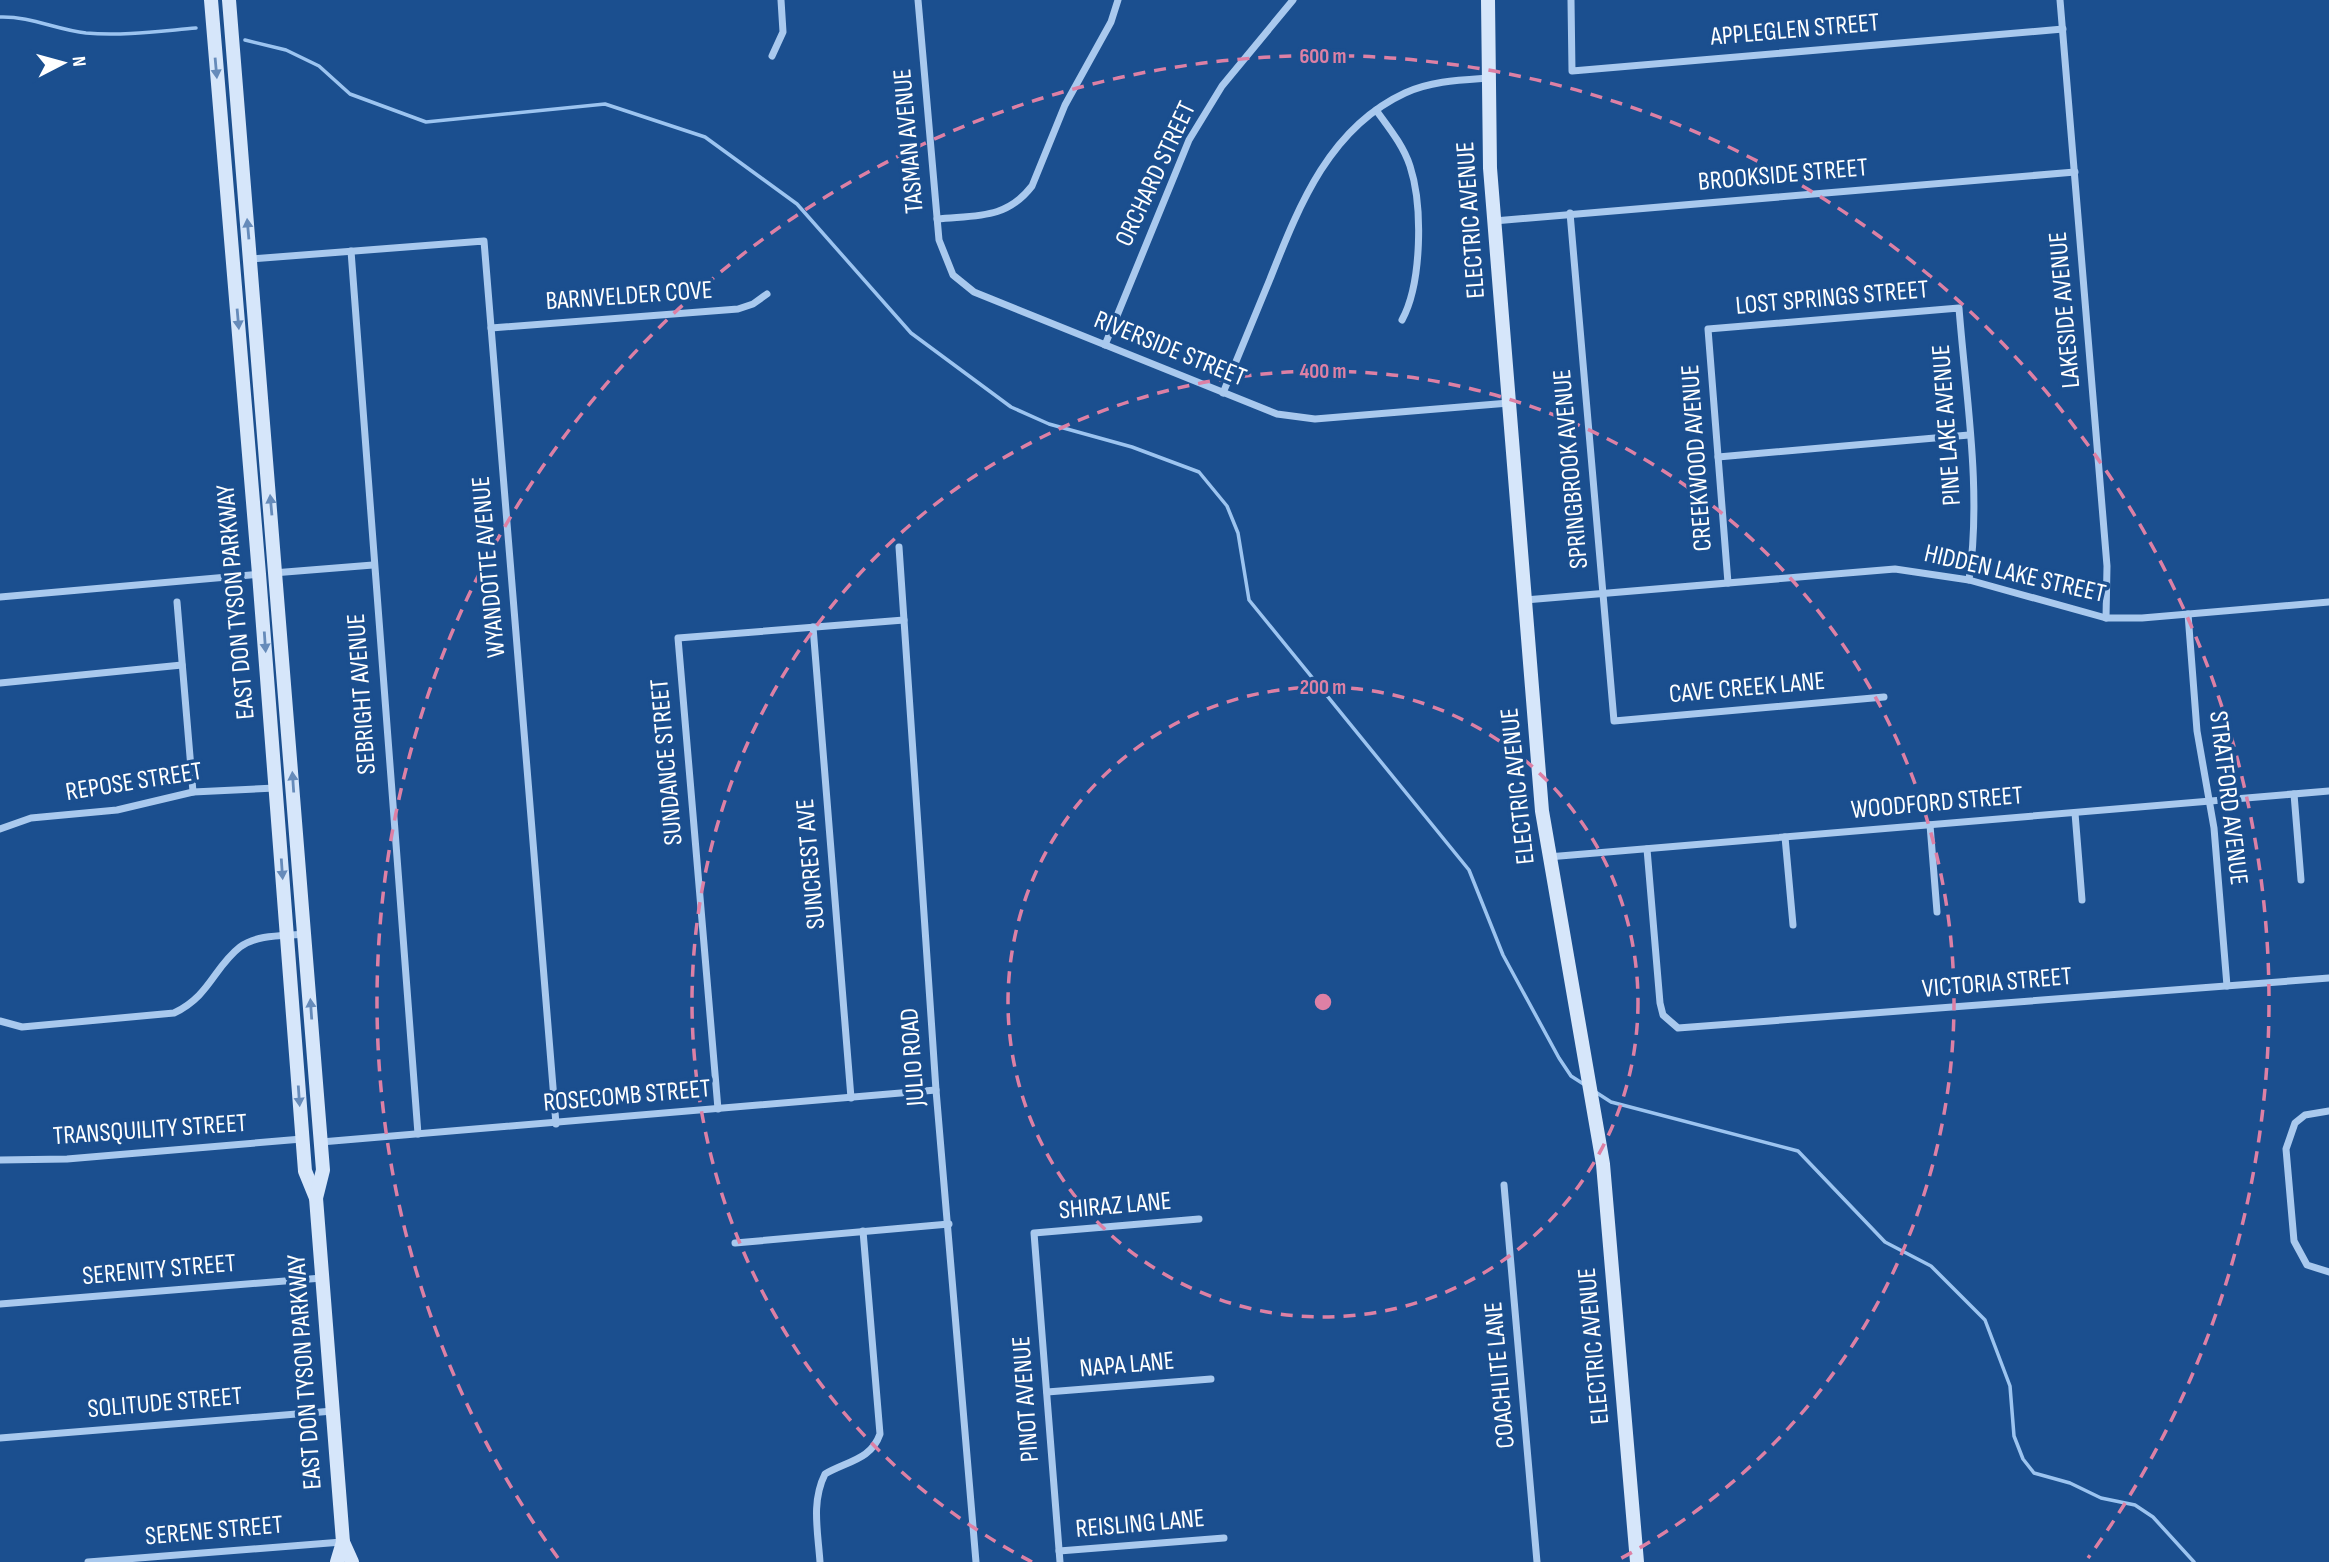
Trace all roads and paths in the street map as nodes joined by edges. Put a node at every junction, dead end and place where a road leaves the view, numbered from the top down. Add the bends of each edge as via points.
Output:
1 (211, 0) edge
2 (229, 0) edge
3 (780, 0) edge
4 (918, 0) edge
5 (1118, 0) edge
6 (1293, 0) edge
7 (1488, 0) edge
8 (1571, 0) edge
9 (2060, 0) edge
10 (2063, 29) junction
11 (772, 56) dead end
12 (1489, 78) junction
13 (1376, 110) junction
14 (2075, 172) junction
15 (1570, 213) junction
16 (937, 219) junction
17 (1494, 221) junction
18 (351, 251) junction
19 (251, 259) junction
20 (953, 275) joint
21 (767, 294) dead end
22 (1959, 308) joint
23 (1402, 320) dead end
24 (491, 328) junction
25 (1708, 329) joint
26 (1105, 345) junction
27 (1223, 393) junction
28 (1509, 403) junction
29 (1969, 435) junction
30 (1718, 457) junction
31 (900, 547) dead end
32 (373, 565) junction
33 (277, 573) junction
34 (259, 574) junction
35 (1969, 580) junction
36 (1728, 583) junction
37 (1603, 593) junction
38 (0, 597) edge
39 (1525, 600) junction
40 (2329, 602) edge
41 (177, 603) dead end
42 (2188, 614) junction
43 (2106, 618) junction
44 (904, 620) junction
45 (813, 627) junction
46 (182, 665) junction
47 (0, 683) edge
48 (1884, 697) dead end
49 (1614, 721) joint
50 (276, 788) junction
51 (2329, 791) edge
52 (193, 792) junction
53 (2294, 794) junction
54 (2209, 802) junction
55 (2075, 813) junction
56 (1930, 825) junction
57 (0, 829) edge
58 (1786, 837) junction
59 (1647, 849) junction
60 (1548, 857) junction
61 (2301, 880) dead end
62 (2082, 900) dead end
63 (1937, 912) dead end
64 (1793, 925) dead end
65 (305, 934) junction
66 (287, 936) junction
67 (2329, 978) edge
68 (2227, 986) junction
69 (0, 1021) edge
70 (936, 1090) junction
71 (851, 1098) junction
72 (718, 1110) junction
73 (2329, 1111) edge
74 (556, 1124) junction
75 (418, 1134) junction
76 (302, 1139) junction
77 (321, 1142) junction
78 (0, 1160) edge
79 (1504, 1185) dead end
80 (316, 1198) junction
81 (1199, 1220) dead end
82 (948, 1224) junction
83 (863, 1231) junction
84 (1034, 1233) joint
85 (735, 1242) dead end
86 (2329, 1272) edge
87 (322, 1278) junction
88 (0, 1304) edge
89 (1211, 1379) dead end
90 (1047, 1392) junction
91 (333, 1411) junction
92 (0, 1438) edge
93 (1224, 1538) dead end
94 (343, 1542) junction
95 (1059, 1552) junction
96 (88, 1562) edge
97 (337, 1562) edge
98 (352, 1562) edge
99 (820, 1562) edge
100 (976, 1562) edge
101 (1060, 1562) edge
102 (1536, 1562) edge
103 (1637, 1562) edge

1 -> 34 main road, EAST DON TYSON PARKWAY
19 -> 2 main road, EAST DON TYSON PARKWAY
3 - 11 street via 783,32
4 - 16 street, TASMAN AVENUE
5 - 16 street via 1024,197 1000,213
6 - 26 street, ORCHARD STREET via 1222,86 1189,140
7 - 12 main road, ELECTRIC AVENUE
8 - 10 street, APPLEGLEN STREET via 1572,71
9 - 10 street, LAKESIDE AVENUE
10 - 14 street, LAKESIDE AVENUE
12 - 13 street via 1428,85
12 - 17 main road, ELECTRIC AVENUE
13 - 23 street via 1399,143 1416,190 1414,290
13 - 27 street via 1355,127 1310,184
14 - 15 street, BROOKSIDE STREET
14 - 43 street, LAKESIDE AVENUE via 2106,553
15 - 17 street, BROOKSIDE STREET
15 - 37 street, SPRINGBROOK AVENUE
16 - 20 street, TASMAN AVENUE
17 - 28 main road, ELECTRIC AVENUE
18 - 19 street, WYANDOTTE AVENUE
18 - 24 street, WYANDOTTE AVENUE via 484,241
18 - 32 street, SEBRIGHT AVENUE
33 -> 19 main road, EAST DON TYSON PARKWAY
20 - 26 street, RIVERSIDE STREET via 974,292
21 - 24 street, BARNVELDER COVE via 738,309
22 - 25 street, LOST SPRINGS STREET
22 - 29 street, PINE LAKE AVENUE
24 - 74 street, WYANDOTTE AVENUE
25 - 30 street, CREEKWOOD AVENUE
26 - 27 street, RIVERSIDE STREET
27 - 28 street, RIVERSIDE STREET via 1295,419
28 - 39 main road, ELECTRIC AVENUE
29 - 30 street
29 - 35 street, PINE LAKE AVENUE via 1975,506
30 - 36 street, CREEKWOOD AVENUE
31 - 44 street, JULIO ROAD
32 - 33 street
32 - 75 street, SEBRIGHT AVENUE
33 - 34 street
65 -> 33 main road, EAST DON TYSON PARKWAY
34 - 38 street
34 -> 50 main road, EAST DON TYSON PARKWAY
35 - 36 street, HIDDEN LAKE STREET via 1895,569
35 - 43 street, HIDDEN LAKE STREET
36 - 37 street, HIDDEN LAKE STREET
37 - 39 street, HIDDEN LAKE STREET
37 - 49 street, SPRINGBROOK AVENUE
39 - 60 main road, ELECTRIC AVENUE
40 - 42 street, HIDDEN LAKE STREET
41 - 46 street
42 - 43 street, HIDDEN LAKE STREET
42 - 54 street, STRATFORD AVENUE via 2197,731
44 - 45 street, SUNDANCE STREET
44 - 70 street, JULIO ROAD
45 - 71 street, SUNCREST AVE
45 - 72 street, SUNDANCE STREET via 678,638
46 - 47 street
46 - 52 street
48 - 49 street, CAVE CREEK LANE
50 - 52 street, REPOSE STREET
50 -> 66 main road, EAST DON TYSON PARKWAY
51 - 53 street, WOODFORD STREET
52 - 57 street, REPOSE STREET via 117,810 31,818
53 - 54 street, WOODFORD STREET
53 - 61 street
54 - 55 street, WOODFORD STREET
54 - 68 street, STRATFORD AVENUE
55 - 56 street, WOODFORD STREET
55 - 62 street
56 - 58 street, WOODFORD STREET
56 - 63 street
58 - 59 street, WOODFORD STREET
58 - 64 street
59 - 60 street, WOODFORD STREET
59 - 68 street, VICTORIA STREET via 1660,1003 1670,1024 1688,1029
60 - 103 main road, ELECTRIC AVENUE via 1597,1121
65 - 66 street
77 -> 65 main road, EAST DON TYSON PARKWAY
66 - 69 street via 240,947 190,1006 174,1013 22,1027
66 -> 76 main road, EAST DON TYSON PARKWAY
67 - 68 street, VICTORIA STREET
70 - 71 street, ROSECOMB STREET
70 - 82 street, JULIO ROAD
71 - 72 street, ROSECOMB STREET
72 - 74 street, ROSECOMB STREET
73 - 86 street via 2305,1115 2295,1124 2286,1149 2294,1241 2307,1265
74 - 75 street, ROSECOMB STREET
75 - 77 street, ROSECOMB STREET
76 - 78 street, TRANSQUILITY STREET via 67,1159
76 - 80 main road, EAST DON TYSON PARKWAY via 305,1171
77 - 80 main road, EAST DON TYSON PARKWAY via 323,1170
79 - 102 street, COACHLITE LANE
80 - 87 main road, EAST DON TYSON PARKWAY
81 - 84 street, SHIRAZ LANE
82 - 83 street
82 - 100 street, JULIO ROAD
83 - 85 street
83 - 99 street via 880,1434 865,1457 825,1474 819,1485
84 - 90 street, PINOT AVENUE
87 - 88 street, SERENITY STREET
87 - 91 main road, EAST DON TYSON PARKWAY
89 - 90 street, NAPA LANE
90 - 95 street, PINOT AVENUE
91 - 92 street, SOLITUDE STREET
91 - 94 main road, EAST DON TYSON PARKWAY
93 - 95 street, REISLING LANE
94 - 96 street, SERENE STREET
94 - 97 main road, EAST DON TYSON PARKWAY
94 - 98 main road, EAST DON TYSON PARKWAY
95 - 101 street, PINOT AVENUE

